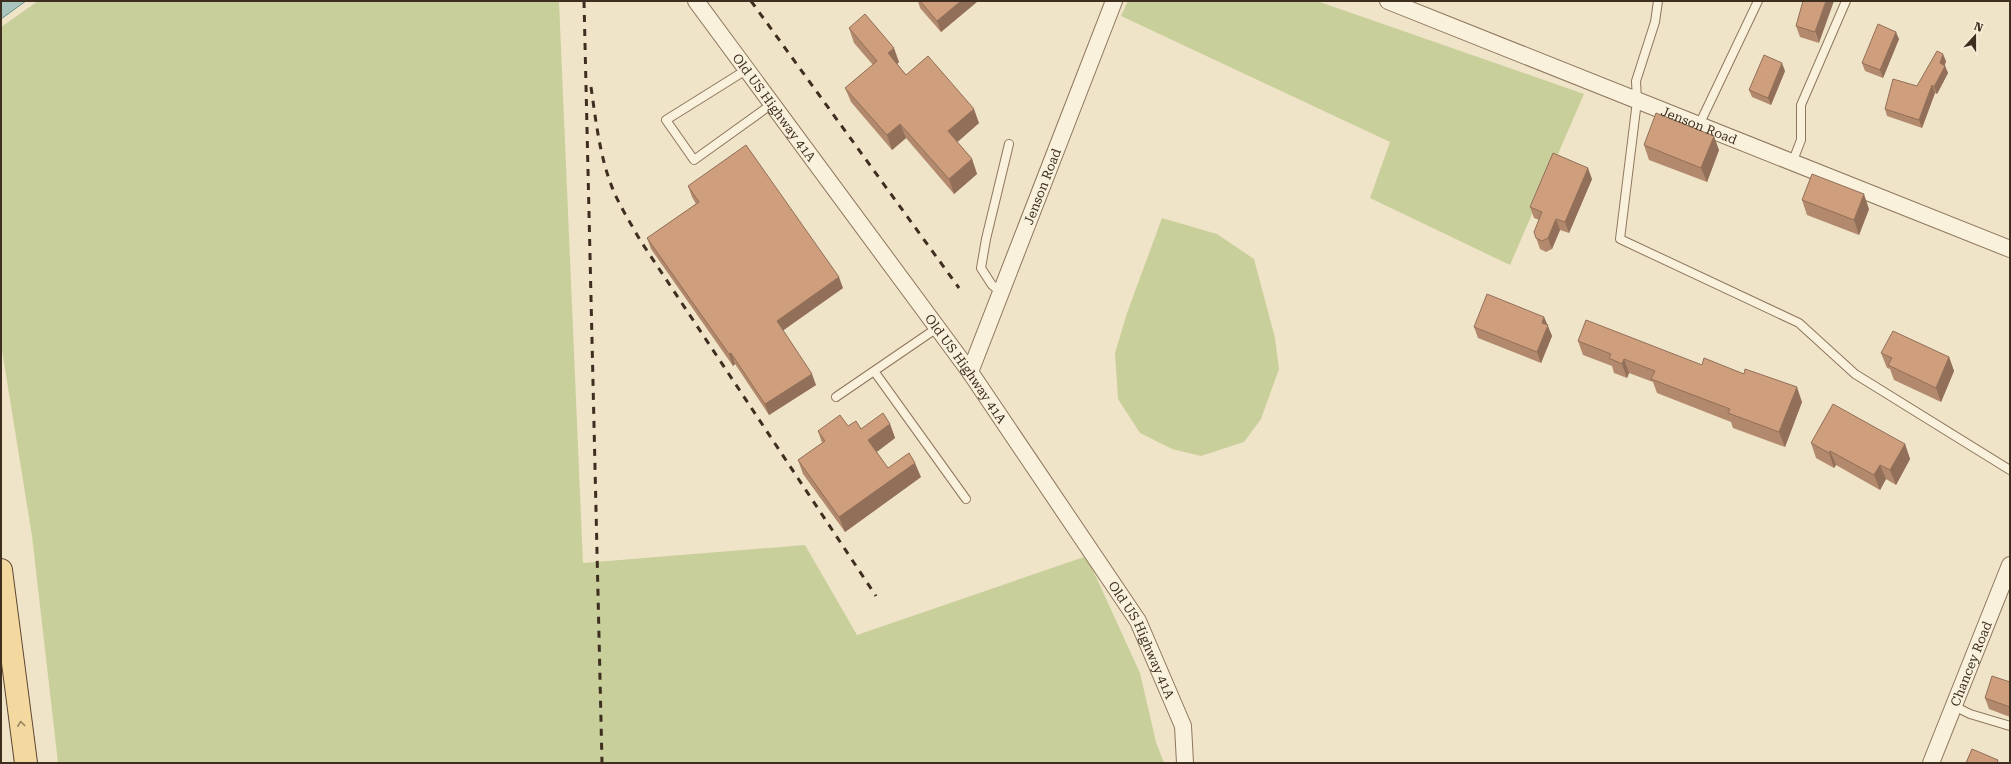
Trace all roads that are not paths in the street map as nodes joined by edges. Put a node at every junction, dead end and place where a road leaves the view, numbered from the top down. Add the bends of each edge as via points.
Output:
1 (696, 1) edge
2 (1114, 1) edge
3 (1388, 1) edge
4 (1658, 1) edge
5 (1758, 1) edge
6 (1846, 1) edge
7 (746, 70) junction
8 (1637, 101) junction
9 (772, 104) junction
10 (1699, 125) junction
11 (1009, 144) dead end
12 (1792, 163) junction
13 (2010, 250) edge
14 (1001, 292) junction
15 (937, 328) junction
16 (874, 370) junction
17 (970, 372) junction
18 (836, 397) dead end
19 (2010, 470) edge
20 (966, 499) dead end
21 (2010, 565) edge
22 (1, 570) edge
23 (1954, 706) junction
24 (2010, 726) edge
25 (26, 763) edge
26 (1185, 763) edge
27 (1931, 763) edge

1 - 7 street, Old US Highway 41A
2 - 14 street, Jenson Road
3 - 8 street, Jenson Road
4 - 8 lane via 1655,22 1636,81
5 - 10 lane
6 - 12 lane via 1801,105 1801,140
7 - 9 street, Old US Highway 41A
7 - 9 lane via 666,120 694,160
8 - 10 street, Jenson Road
8 - 19 lane via 1620,239 1800,324 1855,374
9 - 15 street, Old US Highway 41A
10 - 12 street, Jenson Road
11 - 14 lane via 981,268 992,285
12 - 13 street, Jenson Road
14 - 17 street, Jenson Road
15 - 16 lane
15 - 17 street, Old US Highway 41A
16 - 18 lane
16 - 20 lane
17 - 26 street, Old US Highway 41A via 1138,621 1183,726
21 - 23 street, Chancey Road
25 -> 22 main road
23 - 24 lane via 1970,714
23 - 27 street, Chancey Road

